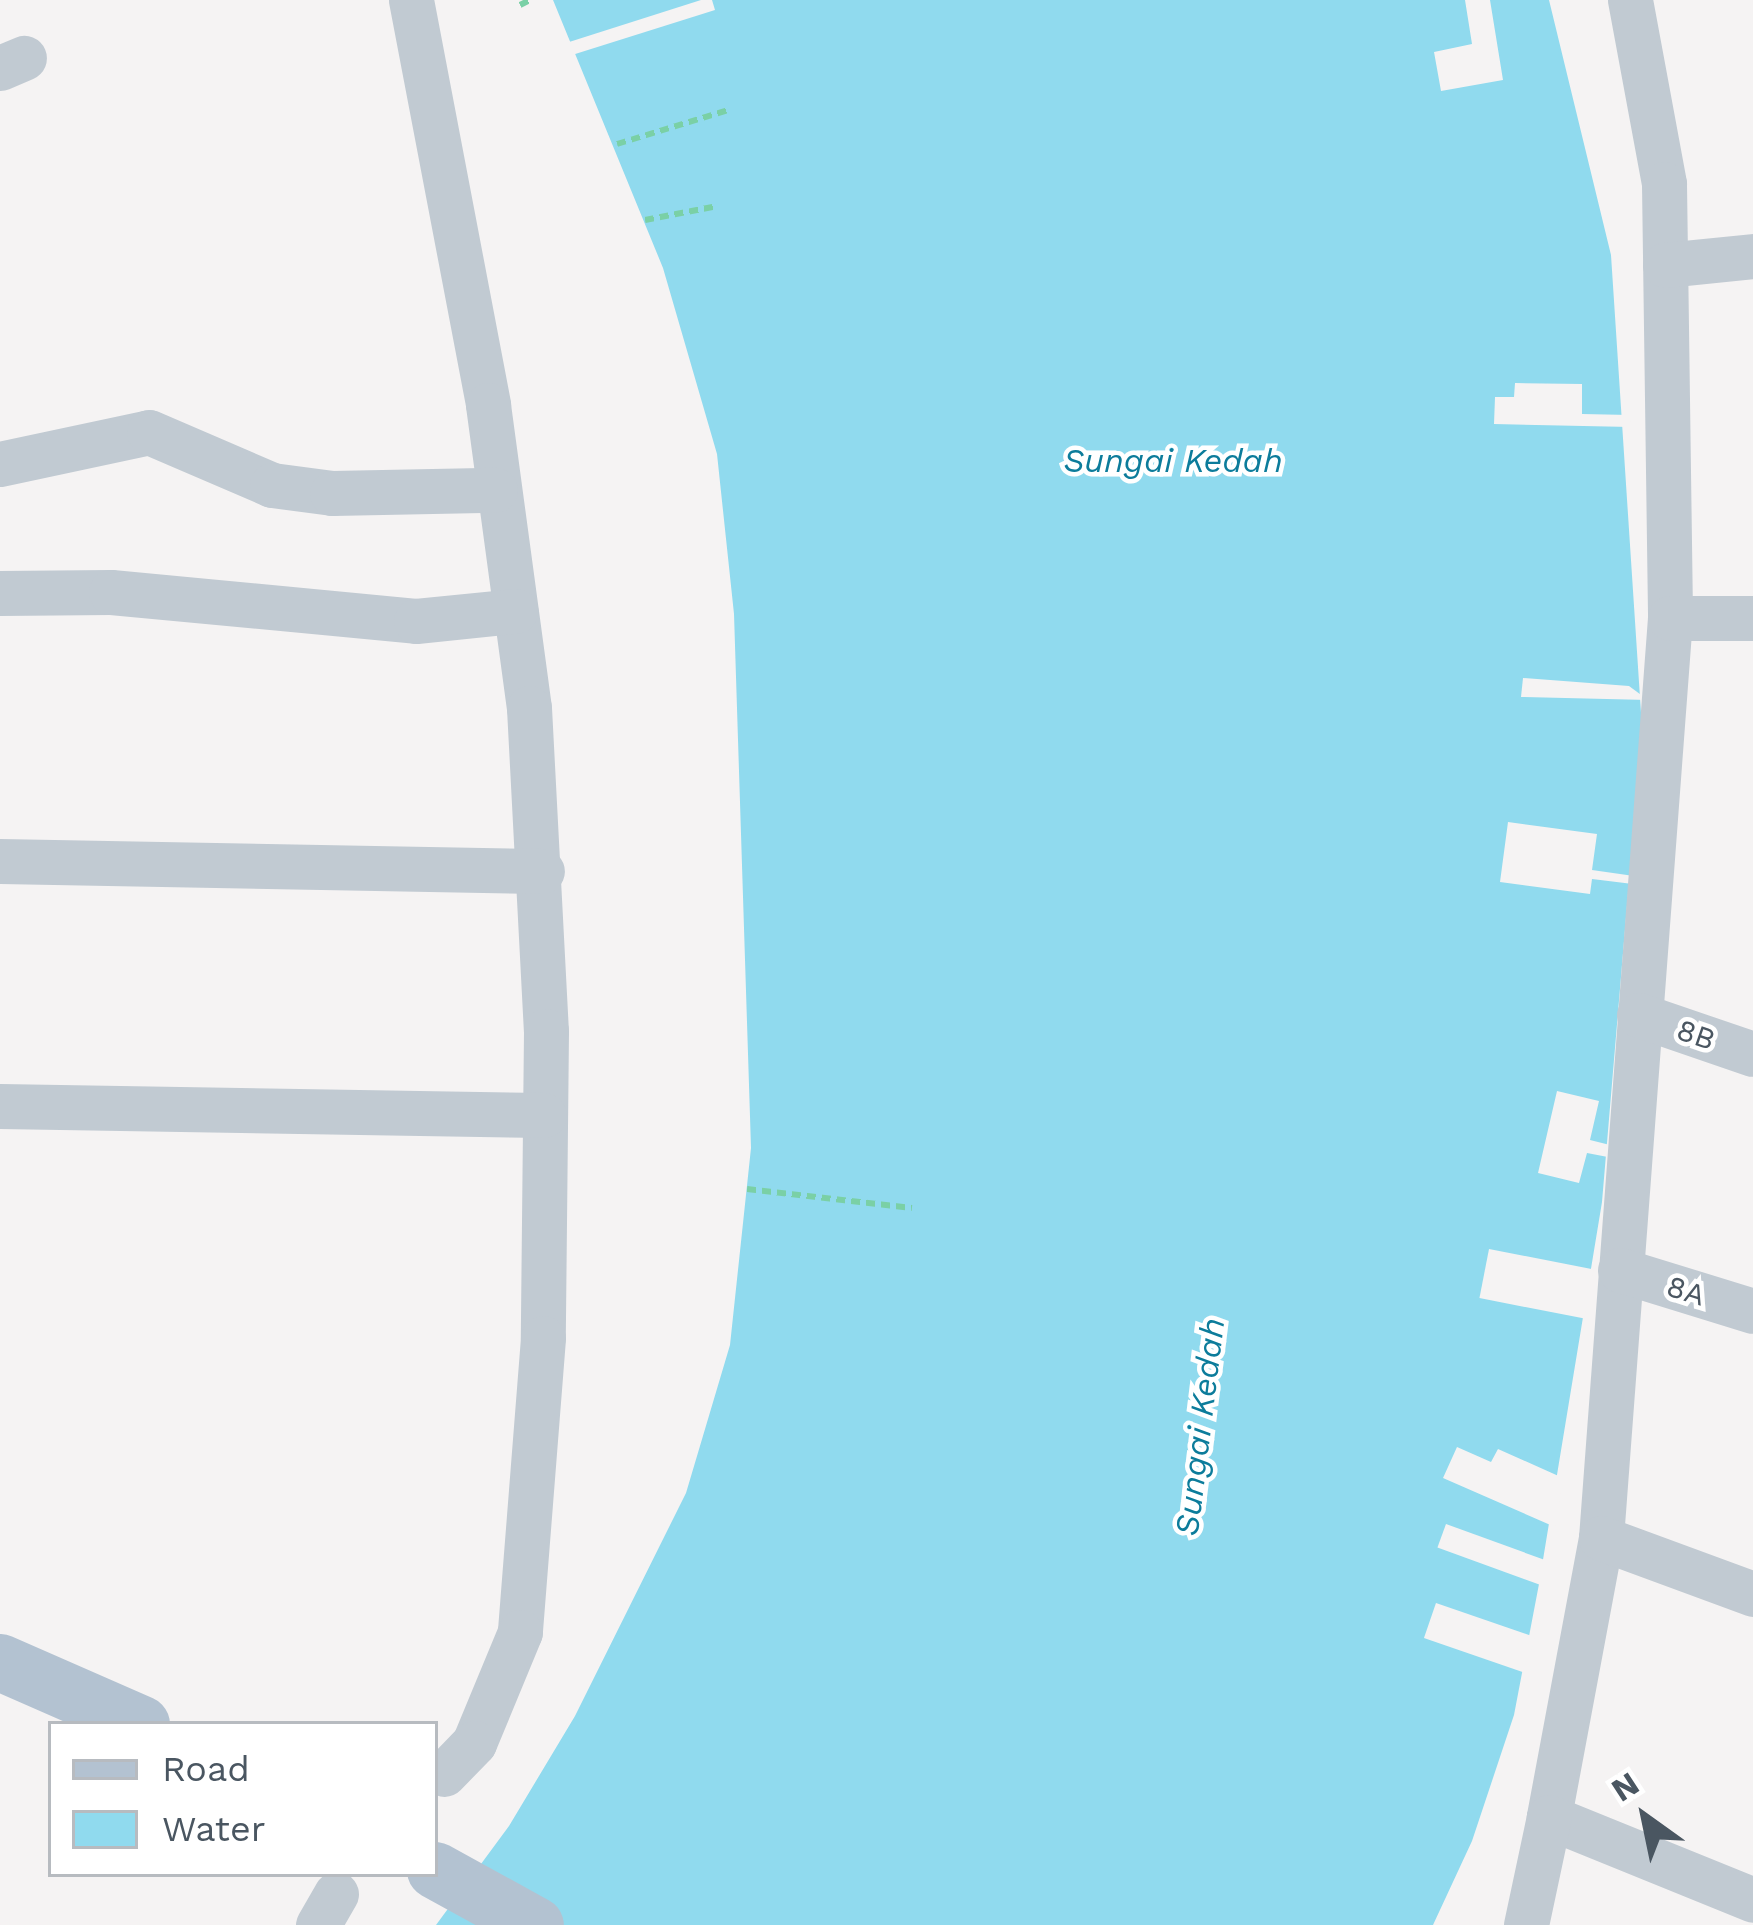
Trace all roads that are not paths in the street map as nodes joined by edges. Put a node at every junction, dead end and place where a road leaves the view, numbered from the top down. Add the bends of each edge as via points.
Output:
1 (411, 0) edge
2 (1630, 0) edge
3 (1753, 256) edge
4 (1665, 266) junction
5 (0, 464) edge
6 (495, 490) junction
7 (0, 593) edge
8 (515, 611) junction
9 (1670, 618) junction
10 (1753, 618) edge
11 (0, 861) edge
12 (542, 871) junction
13 (1639, 1015) junction
14 (1753, 1054) edge
15 (0, 1106) edge
16 (544, 1115) junction
17 (1620, 1270) junction
18 (1753, 1311) edge
19 (1601, 1538) junction
20 (1753, 1594) edge
21 (0, 1662) edge
22 (135, 1721) edge
23 (444, 1774) dead end
24 (1550, 1816) junction
25 (438, 1872) edge
26 (1753, 1900) edge
27 (535, 1925) edge
28 (1526, 1925) edge

1 - 6 street via 488,405
2 - 4 street via 1654,95
3 - 4 street
4 - 9 street
5 - 6 street via 148,433 272,484 332,493
6 - 8 street
7 - 8 street via 111,592 416,621
8 - 12 street
9 - 10 street
9 - 13 street
11 - 12 street
12 - 16 street
13 - 14 street, 8B
13 - 17 street
15 - 16 street
16 - 23 street via 543,1339 520,1632 475,1743
17 - 18 street, 8A
17 - 19 street
19 - 20 street
19 - 24 street
21 - 22 main road
24 - 26 street
24 - 28 street
25 - 27 main road

